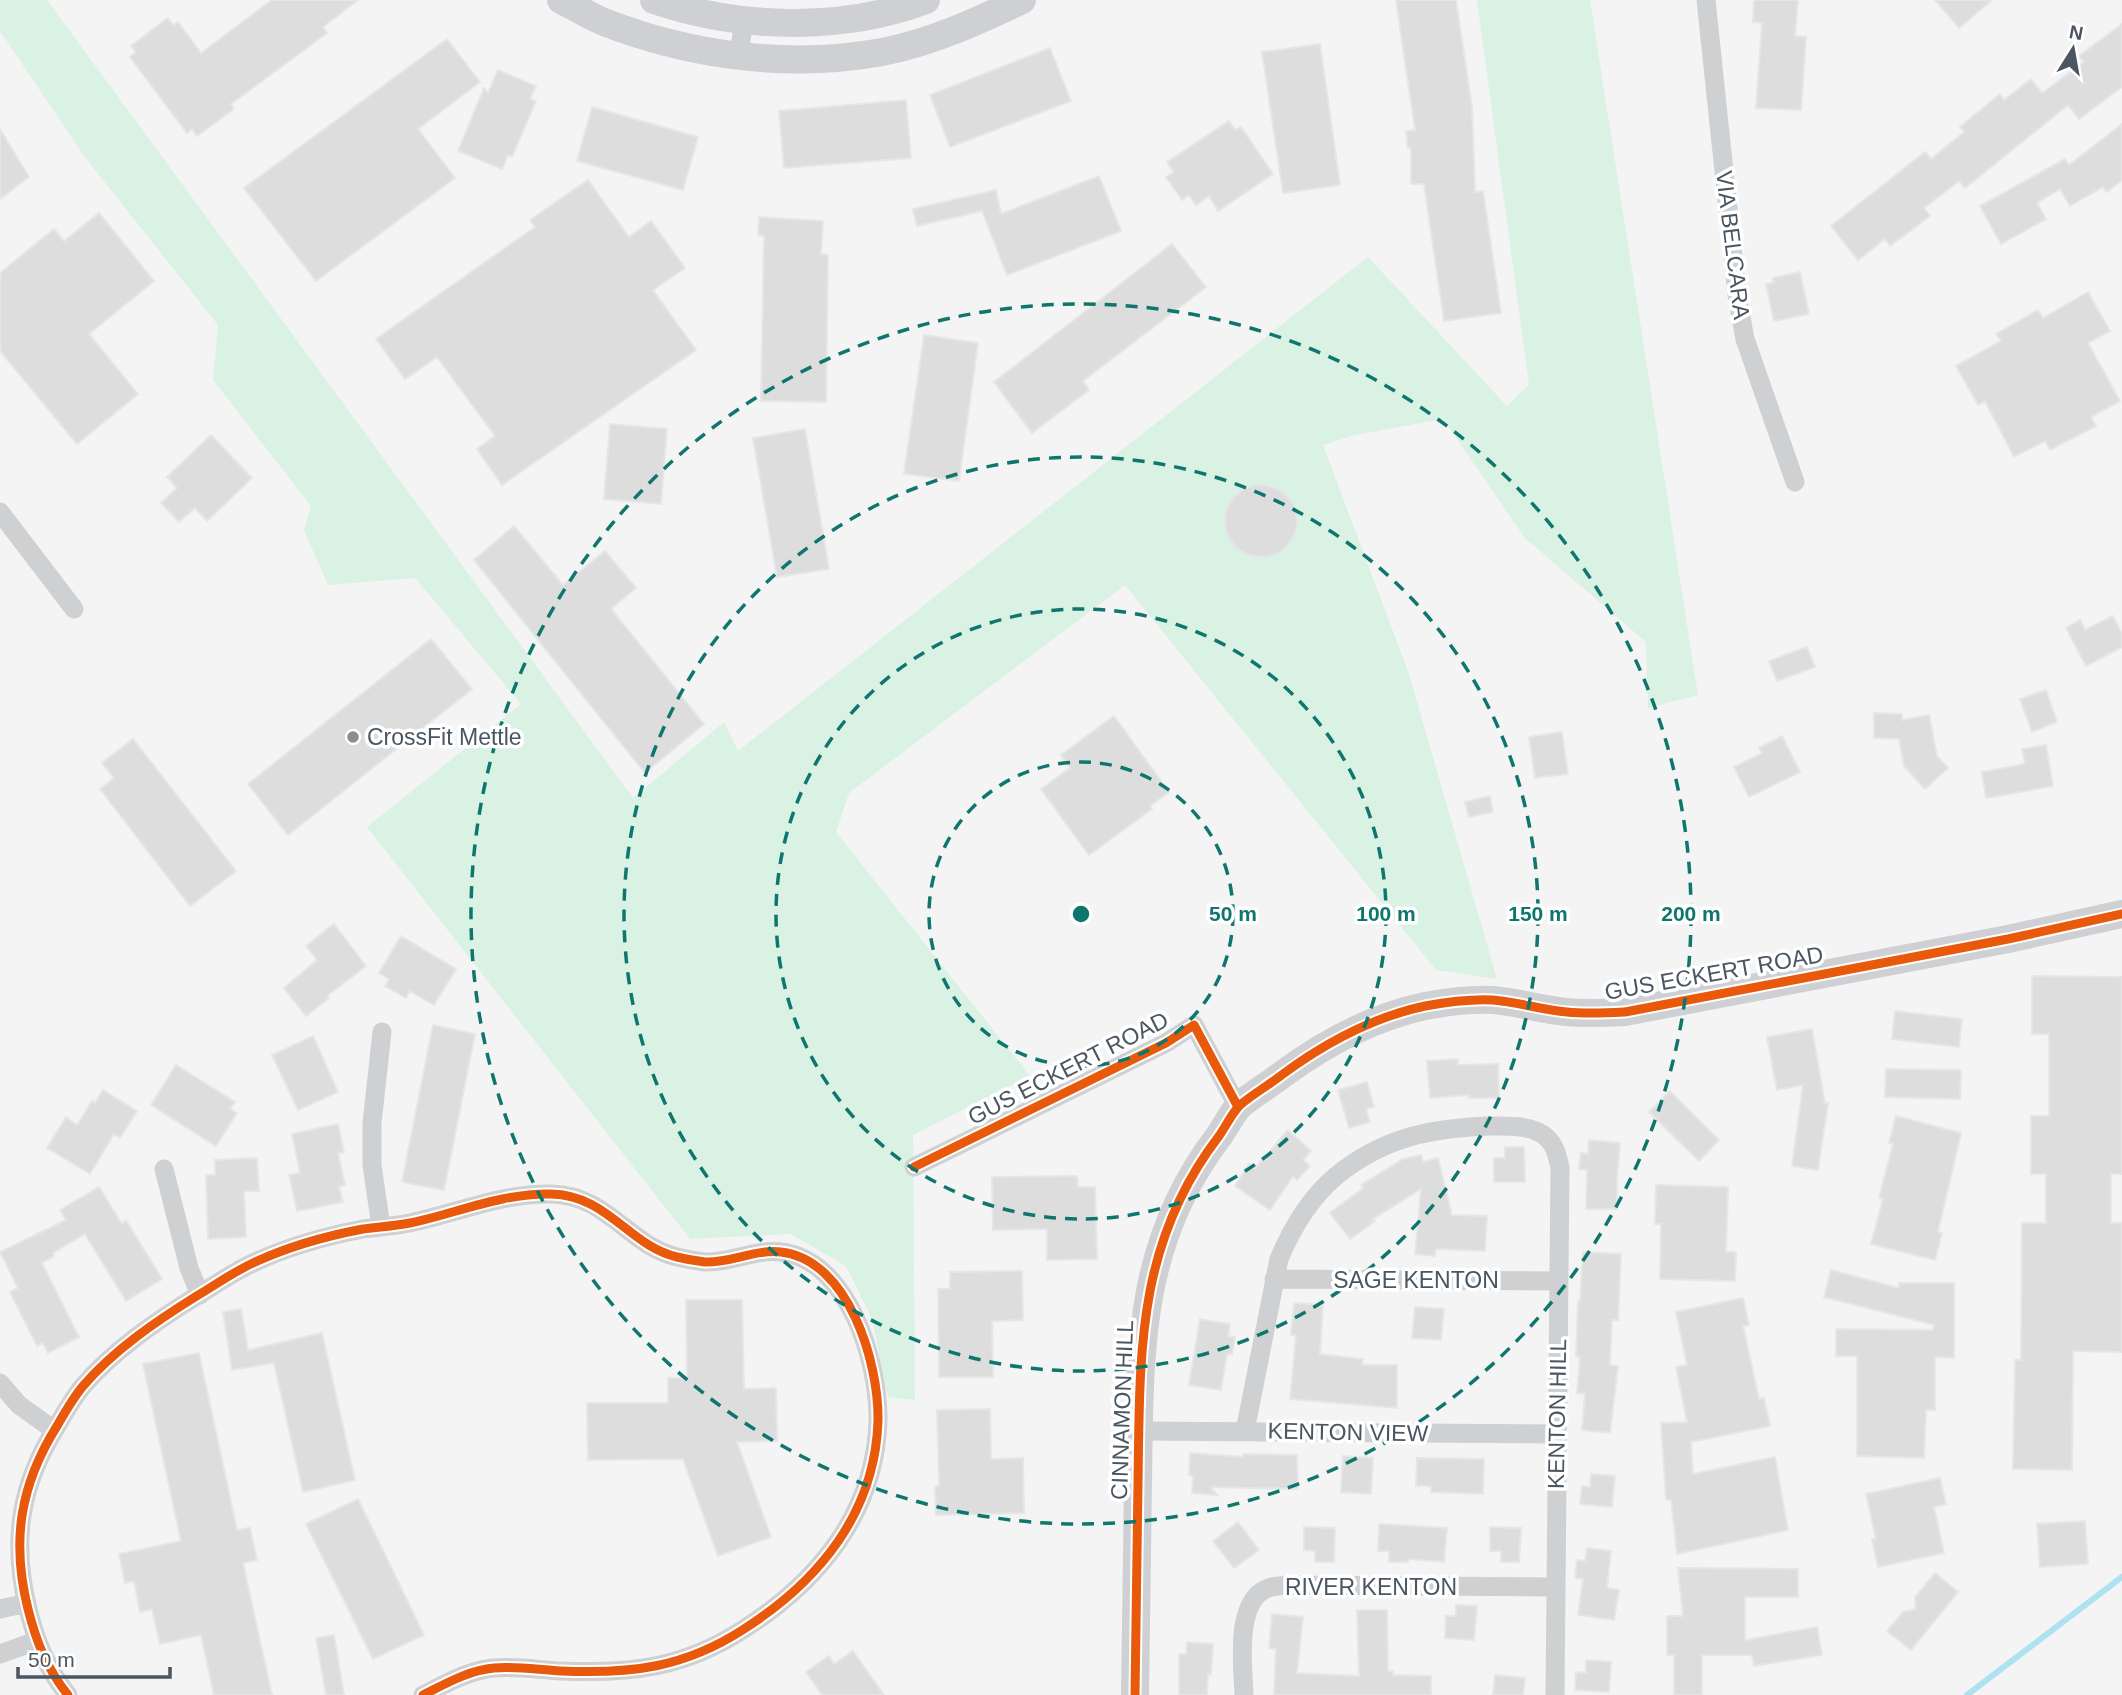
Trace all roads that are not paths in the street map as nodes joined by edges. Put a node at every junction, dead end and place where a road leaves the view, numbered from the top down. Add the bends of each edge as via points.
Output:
1 (561, 0) edge
2 (654, 0) edge
3 (926, 0) edge
4 (1022, 0) edge
5 (1706, 0) edge
6 (744, 19) junction
7 (739, 55) junction
8 (1795, 482) dead end
9 (0, 512) edge
10 (74, 609) dead end
11 (2122, 914) edge
12 (382, 1032) dead end
13 (1238, 1107) junction
14 (914, 1167) dead end
15 (164, 1168) dead end
16 (381, 1227) junction
17 (1274, 1279) junction
18 (1559, 1281) junction
19 (200, 1295) junction
20 (0, 1383) edge
21 (54, 1430) junction
22 (1139, 1431) junction
23 (1245, 1431) junction
24 (1557, 1434) junction
25 (1556, 1587) junction
26 (27, 1603) junction
27 (0, 1609) edge
28 (36, 1641) junction
29 (0, 1654) edge
30 (68, 1695) edge
31 (423, 1695) edge
32 (1135, 1695) edge
33 (1244, 1695) edge
34 (1555, 1695) edge

1 - 7 street via 650,38
2 - 6 street
3 - 6 street via 876,16 825,23
4 - 7 street via 884,52 828,59
5 - 8 street, VIA BELCARA via 1745,339
6 - 7 street
9 - 10 street
11 - 13 street, GUS ECKERT ROAD via 1625,1012 1565,1012 1491,1000 1425,1006 1351,1031
12 - 16 street via 372,1123 372,1165
13 - 14 street, GUS ECKERT ROAD via 1194,1025
13 - 22 street, CINNAMON HILL via 1202,1158 1164,1233 1141,1347
15 - 19 street
16 - 19 street via 281,1252 249,1265
16 - 31 street via 495,1200 562,1194 611,1214 650,1246 675,1257 706,1262 765,1251 798,1255 813,1263 848,1303 873,1369 878,1397 869,1483 844,1535 807,1580 749,1626 714,1648 649,1669 585,1672 492,1667
17 - 18 street, SAGE KENTON
17 - 18 street, KENTON HILL via 1289,1236 1312,1202 1335,1177 1363,1157 1434,1129 1504,1126 1530,1129 1556,1149 1560,1167
17 - 23 street
18 - 24 street, KENTON HILL
19 - 21 street via 150,1325 97,1371
20 - 21 street via 19,1405
21 - 26 street via 42,1450 21,1513 18,1538
22 - 23 street, KENTON VIEW
22 - 32 street, CINNAMON HILL
23 - 24 street, KENTON VIEW
24 - 25 street, KENTON HILL
25 - 33 street, RIVER KENTON via 1268,1588 1256,1596 1243,1631
25 - 34 street, KENTON HILL
26 - 27 street
26 - 28 street
28 - 29 street
28 - 30 street

